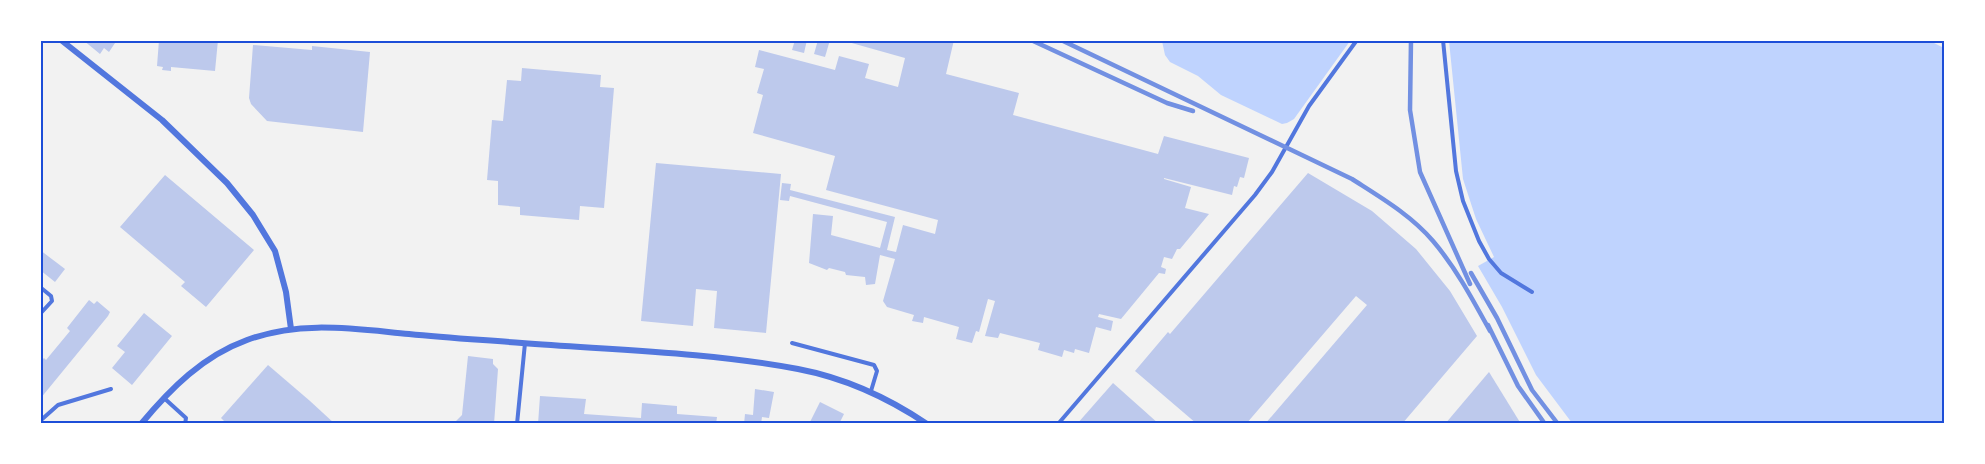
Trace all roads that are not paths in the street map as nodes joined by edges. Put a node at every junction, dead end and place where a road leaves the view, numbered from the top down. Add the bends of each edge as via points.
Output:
1 (61, 40) edge
2 (1357, 40) edge
3 (1443, 40) edge
4 (40, 287) edge
5 (1532, 292) dead end
6 (40, 314) edge
7 (291, 329) junction
8 (792, 343) dead end
9 (525, 344) junction
10 (111, 389) dead end
11 (871, 391) junction
12 (163, 398) junction
13 (40, 421) edge
14 (141, 423) edge
15 (185, 423) edge
16 (517, 423) edge
17 (927, 423) edge
18 (1058, 423) edge

1 - 7 street via 162,120 227,183 253,215 275,251
2 - 18 lane via 1308,106 1255,195
3 - 5 lane via 1456,171 1463,201 1489,259 1501,273
4 - 6 lane via 52,301
7 - 9 street via 325,326
7 - 12 street via 247,340 211,359
8 - 11 lane via 874,365 877,370
9 - 11 street via 747,361 799,369
9 - 16 lane
10 - 13 lane via 57,405
11 - 17 street
12 - 14 street
12 - 15 lane via 186,418

